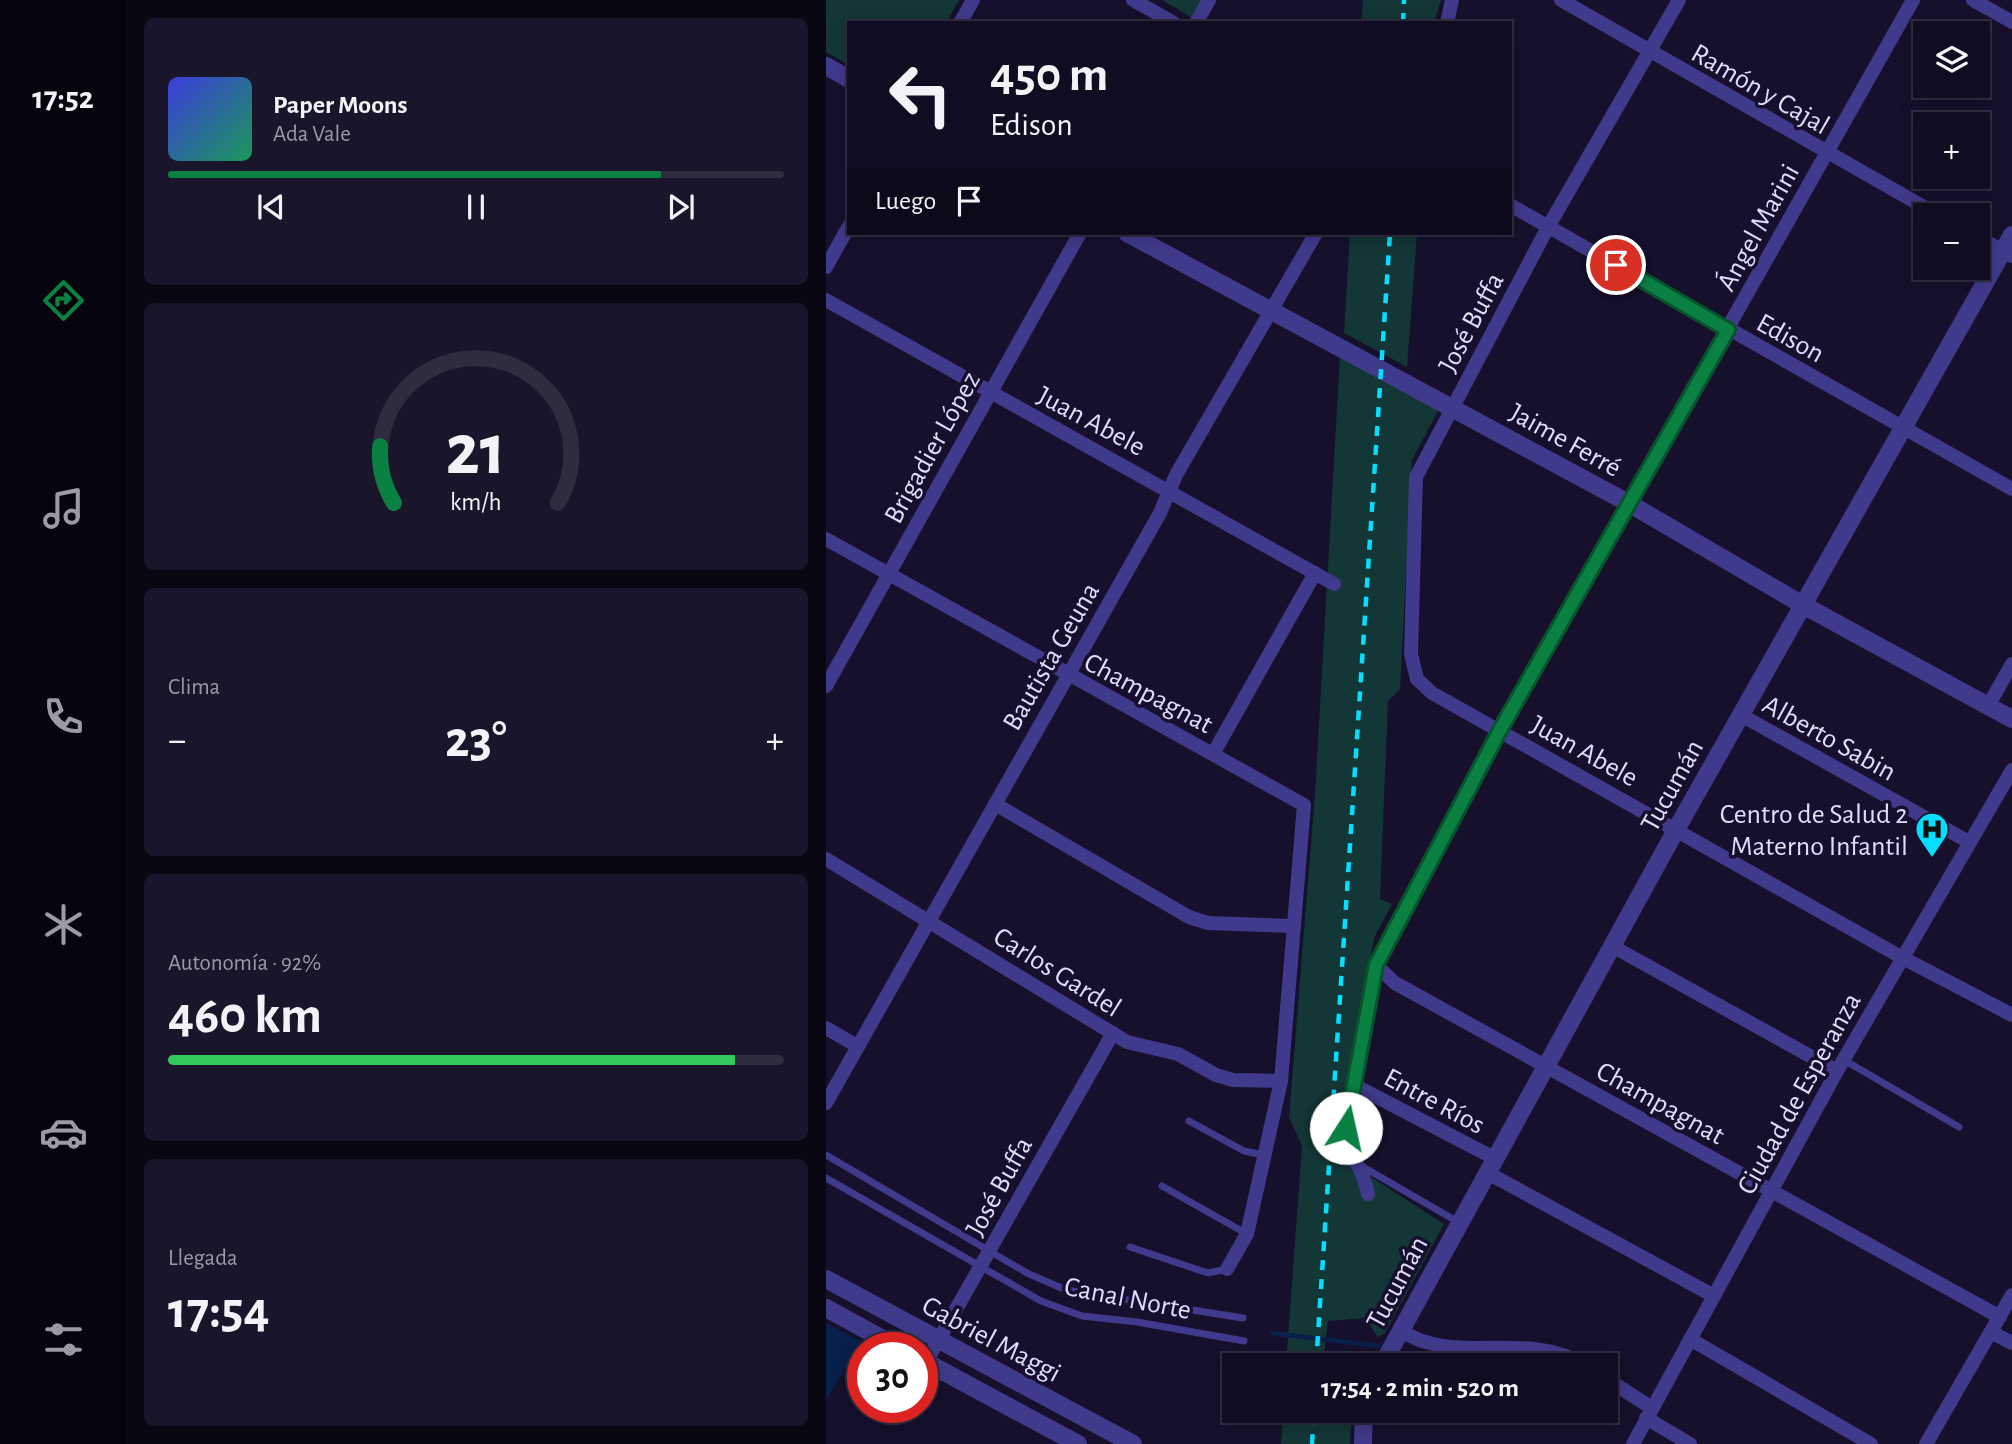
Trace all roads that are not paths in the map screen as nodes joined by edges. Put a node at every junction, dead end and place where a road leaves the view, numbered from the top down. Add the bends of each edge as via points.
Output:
1 (973, 0) edge
2 (1133, 0) edge
3 (1209, 0) edge
4 (1452, 0) edge
5 (1561, 0) edge
6 (1679, 0) edge
7 (1913, 0) edge
8 (1973, 0) edge
9 (961, 21) edge
10 (1170, 21) edge
11 (1197, 21) edge
12 (1447, 21) edge
13 (2012, 22) edge
14 (1649, 52) junction
15 (826, 66) edge
16 (847, 78) edge
17 (1826, 154) junction
18 (1916, 203) edge
19 (1512, 206) edge
20 (1549, 227) junction
21 (847, 230) edge
22 (2012, 234) edge
23 (1079, 235) edge
24 (1131, 235) edge
25 (1315, 235) edge
26 (1990, 244) edge
27 (2007, 254) edge
28 (826, 267) edge
29 (826, 300) edge
30 (1270, 312) junction
31 (1728, 330) junction
32 (989, 393) junction
33 (1453, 407) junction
34 (1904, 428) junction
35 (2012, 489) edge
36 (1169, 490) junction
37 (1630, 504) junction
38 (826, 538) edge
39 (1315, 573) junction
40 (888, 574) junction
41 (1334, 584) dead end
42 (1803, 605) junction
43 (1411, 654) joint
44 (2012, 664) edge
45 (1066, 674) junction
46 (826, 686) edge
47 (1988, 706) junction
48 (1741, 715) junction
49 (2012, 719) edge
50 (1500, 730) junction
51 (1213, 754) junction
52 (2012, 769) edge
53 (995, 804) junction
54 (1676, 828) junction
55 (1969, 842) junction
56 (826, 859) edge
57 (930, 921) junction
58 (1294, 926) junction
59 (1612, 946) junction
60 (1902, 957) junction
61 (1376, 965) junction
62 (2012, 1015) edge
63 (826, 1028) edge
64 (1113, 1033) junction
65 (857, 1046) junction
66 (1840, 1065) junction
67 (1546, 1066) junction
68 (1281, 1081) junction
69 (1354, 1085) junction
70 (826, 1103) edge
71 (1189, 1121) dead end
72 (1959, 1127) dead end
73 (1264, 1154) junction
74 (826, 1155) edge
75 (1358, 1164) junction
76 (1490, 1165) junction
77 (826, 1178) edge
78 (1162, 1186) dead end
79 (1772, 1191) junction
80 (1368, 1194) dead end
81 (1458, 1222) junction
82 (1247, 1234) junction
83 (1130, 1247) dead end
84 (990, 1251) junction
85 (981, 1267) junction
86 (1227, 1269) joint
87 (826, 1279) edge
88 (1714, 1296) junction
89 (2012, 1296) edge
90 (826, 1308) edge
91 (2000, 1317) junction
92 (1243, 1318) dead end
93 (1400, 1330) junction
94 (870, 1332) edge
95 (925, 1332) edge
96 (1991, 1332) junction
97 (938, 1339) joint
98 (1690, 1339) junction
99 (1244, 1341) dead end
100 (2012, 1343) edge
101 (1388, 1353) edge
102 (1554, 1353) edge
103 (938, 1368) edge
104 (1012, 1379) junction
105 (1618, 1388) edge
106 (999, 1401) junction
107 (1649, 1413) junction
108 (1364, 1423) edge
109 (1078, 1444) edge
110 (1133, 1444) edge
111 (1363, 1444) edge
112 (1633, 1444) edge
113 (1690, 1444) edge
114 (1871, 1444) edge
115 (1926, 1444) edge

1 - 9 street
2 - 10 street
3 - 11 street
4 - 12 street
5 - 14 street, Ramón y Cajal
6 - 14 street, José Buffa
7 - 17 street, Ángel Marini
8 - 13 street
14 - 17 street, Ramón y Cajal
14 - 20 street, José Buffa
15 - 16 street
17 - 18 street, Ramón y Cajal
17 - 31 street, Ángel Marini
19 - 20 street, Edison
20 - 31 street, Edison
20 - 33 street, José Buffa
21 - 28 street
22 - 27 street, Tucumán
23 - 32 street, Brigadier López
24 - 30 street, Jaime Ferré
25 - 30 street, Bautista Geuna
26 - 27 street
27 - 34 street, Tucumán
29 - 32 street, Juan Abele
30 - 33 street, Jaime Ferré
30 - 36 street, Bautista Geuna
31 - 34 street, Edison
31 - 37 street, Ángel Marini
32 - 36 street, Juan Abele
32 - 40 street, Brigadier López
33 - 37 street, Jaime Ferré
33 - 43 street, José Buffa via 1416,477
34 - 35 street, Edison
34 - 42 street, Tucumán
36 - 39 street, Juan Abele
36 - 45 street, Bautista Geuna
37 - 42 street, Jaime Ferré
37 - 50 street, Ángel Marini
38 - 40 street, Champagnat
39 - 41 street, Juan Abele
39 - 51 street
40 - 45 street, Champagnat
40 - 46 street, Brigadier López
42 - 47 street, Jaime Ferré
42 - 48 street, Tucumán
43 - 50 street, Juan Abele via 1417,679 1432,693
44 - 47 street
45 - 51 street, Champagnat
45 - 53 street, Bautista Geuna
47 - 49 street, Jaime Ferré
48 - 54 street, Tucumán
48 - 55 street, Alberto Sabin
50 - 54 street, Juan Abele
50 - 61 street, Ángel Marini
51 - 58 street, Champagnat via 1304,805
52 - 55 street, Ciudad de Esperanza
53 - 57 street, Bautista Geuna
53 - 58 street via 1189,917 1208,923
54 - 59 street, Tucumán
54 - 60 street, Juan Abele
55 - 60 street, Ciudad de Esperanza
56 - 57 street, Carlos Gardel
57 - 64 street, Carlos Gardel
57 - 65 street, Bautista Geuna
58 - 68 street
59 - 66 street
59 - 67 street, Tucumán
60 - 62 street, Juan Abele
60 - 66 street, Ciudad de Esperanza
61 - 67 street, Champagnat via 1395,983
61 - 69 street, Ángel Marini
63 - 65 street
64 - 68 street, Carlos Gardel via 1127,1042 1178,1054 1233,1080
64 - 84 street, José Buffa
65 - 70 street, Bautista Geuna
66 - 72 lane
66 - 79 street, Ciudad de Esperanza
67 - 76 street, Tucumán
67 - 79 street, Champagnat
68 - 73 street
69 - 75 street, Ángel Marini via 1342,1150
69 - 76 street, Entre Ríos
71 - 73 lane via 1244,1151
73 - 82 street
74 - 84 lane, Canal Norte
75 - 80 street, Ángel Marini
75 - 81 lane
76 - 81 street, Tucumán
76 - 88 street, Entre Ríos
77 - 85 lane, Canal Norte
78 - 82 lane
79 - 88 street, Ciudad de Esperanza
79 - 91 street, Champagnat
81 - 93 street, Tucumán
82 - 86 street
83 - 86 lane via 1208,1273
84 - 85 street, José Buffa
84 - 92 lane, Canal Norte via 1066,1290
85 - 97 street, José Buffa
85 - 99 lane, Canal Norte via 1041,1301 1082,1316
87 - 95 street, Gabriel Maggi
88 - 98 street, Ciudad de Esperanza
89 - 91 street
90 - 94 street, Gabriel Maggi
91 - 96 street
93 - 101 street, Tucumán
93 - 102 street via 1437,1346 1525,1347
96 - 100 street
96 - 115 street
97 - 104 street, Gabriel Maggi
98 - 107 street, Ciudad de Esperanza
98 - 114 street
103 - 106 street, Gabriel Maggi
104 - 106 street
104 - 110 street, Gabriel Maggi
105 - 107 street
106 - 109 street, Gabriel Maggi
107 - 112 street, Ciudad de Esperanza
107 - 113 street
108 - 111 street

